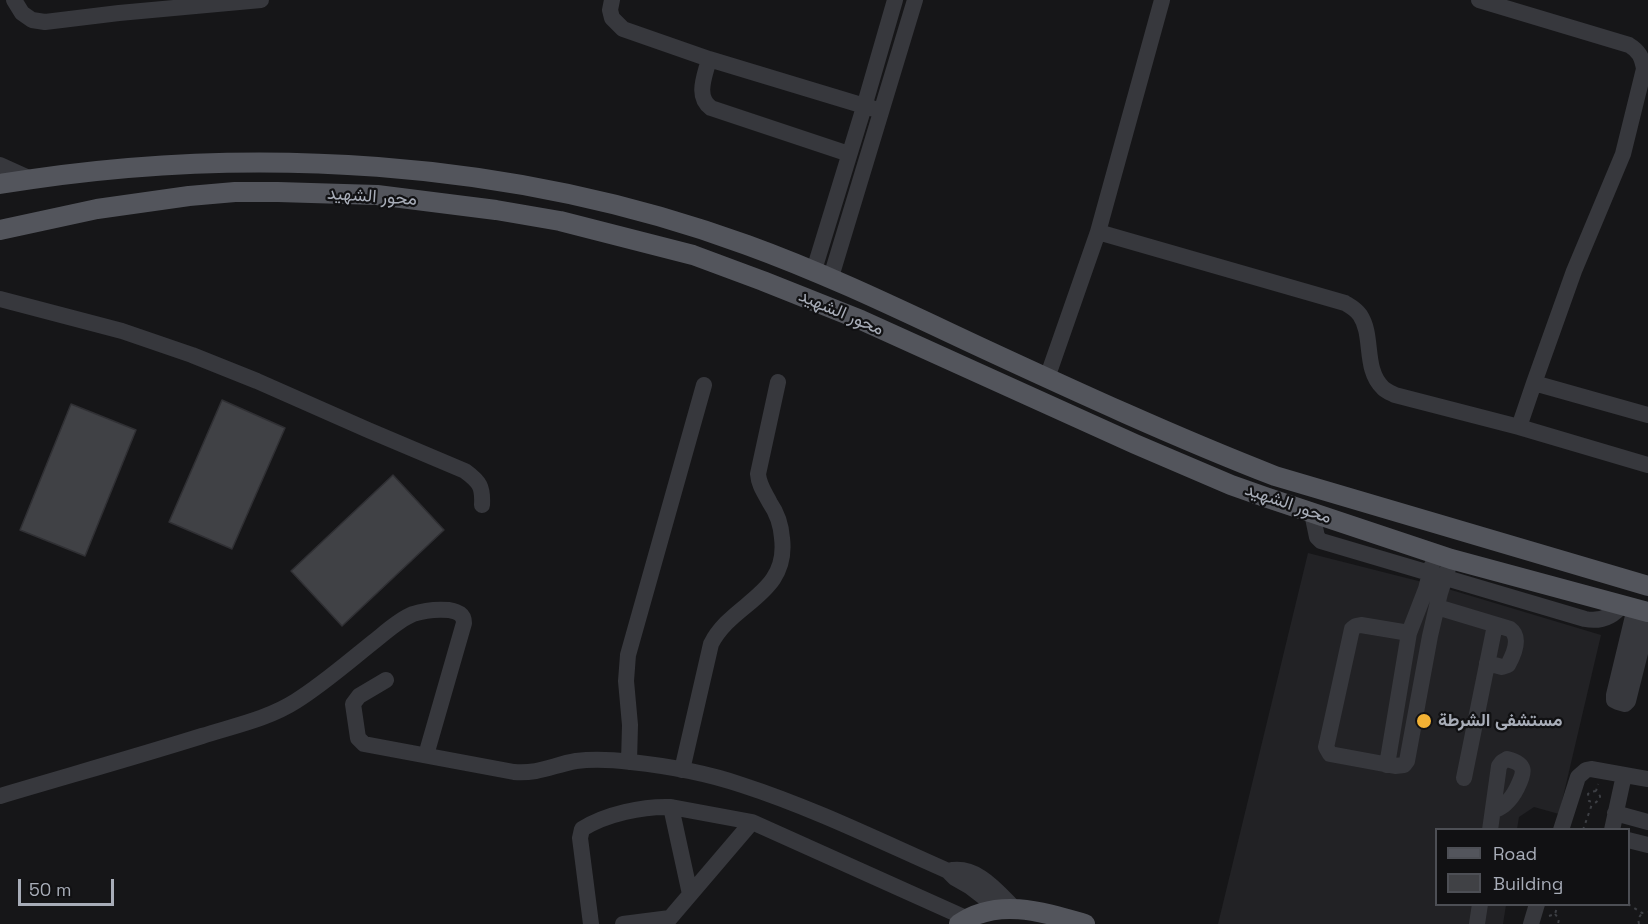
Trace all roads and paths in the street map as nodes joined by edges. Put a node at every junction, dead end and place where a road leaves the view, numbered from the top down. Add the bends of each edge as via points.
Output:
1 (14, 0) edge
2 (261, 0) edge
3 (612, 0) edge
4 (894, 0) edge
5 (915, 0) edge
6 (1162, 0) edge
7 (1479, 0) edge
8 (118, 6) edge
9 (709, 59) junction
10 (864, 106) junction
11 (881, 111) junction
12 (849, 154) junction
13 (0, 165) edge
14 (31, 179) junction
15 (0, 184) edge
16 (0, 230) edge
17 (1098, 232) junction
18 (822, 274) junction
19 (0, 299) edge
20 (1047, 378) junction
21 (778, 382) dead end
22 (1534, 383) junction
23 (704, 385) dead end
24 (1648, 414) edge
25 (1519, 428) junction
26 (1648, 465) edge
27 (482, 506) dead end
28 (1312, 513) junction
29 (1443, 556) junction
30 (1438, 576) junction
31 (1648, 586) edge
32 (1639, 611) edge
33 (1435, 613) junction
34 (1494, 630) junction
35 (1409, 633) junction
36 (1487, 663) junction
37 (386, 680) dead end
38 (426, 755) junction
39 (629, 762) junction
40 (1387, 765) junction
41 (682, 770) junction
42 (1624, 775) junction
43 (1464, 778) dead end
44 (1648, 779) edge
45 (1, 796) edge
46 (1592, 802) junction
47 (671, 807) junction
48 (1493, 811) dead end
49 (1614, 821) edge
50 (752, 822) junction
51 (1648, 822) edge
52 (1490, 828) edge
53 (1562, 828) edge
54 (1584, 828) edge
55 (1630, 840) edge
56 (1648, 845) edge
57 (690, 894) junction
58 (1630, 905) edge
59 (1480, 906) edge
60 (1537, 906) edge
61 (1557, 906) edge
62 (1648, 912) edge
63 (1642, 913) junction
64 (1005, 914) edge
65 (667, 921) edge
66 (964, 921) edge
67 (591, 924) edge
68 (623, 924) edge
69 (1085, 924) edge
70 (1477, 924) edge
71 (1531, 924) edge
72 (1558, 924) edge
73 (1637, 924) edge

1 - 8 street via 22,13 45,22
2 - 8 street
3 - 9 street via 612,18 623,28
4 - 10 street
5 - 11 street
6 - 17 street
7 - 22 street via 1629,45 1643,59 1644,69 1623,154 1574,271
9 - 10 street
9 - 12 street via 702,97 711,108
10 - 11 street
10 - 12 street
11 - 18 street
12 - 18 street
13 - 14 street
14 - 15 main road, محور الشهيد
14 - 18 main road, محور الشهيد via 167,166 280,163 409,169 593,199 745,244
16 - 28 main road, محور الشهيد via 97,209 235,192 377,195 560,221 693,255 764,280 1183,465
17 - 20 street
17 - 25 street via 1345,303 1360,315 1372,369 1384,388 1395,395
18 - 20 main road, محور الشهيد
19 - 27 street via 123,331 257,381 465,471 483,491
20 - 31 main road, محور الشهيد via 1275,476
21 - 41 street via 758,474 779,524 781,563 767,588 726,622 711,644
22 - 24 street
22 - 25 street
23 - 39 street via 628,655
25 - 26 street
28 - 29 main road, محور الشهيد
28 - 30 street via 1321,541
29 - 30 street
29 - 32 main road, محور الشهيد
30 - 32 street via 1593,621 1619,610
30 - 33 street
30 - 35 street
33 - 34 street
33 - 40 street via 1409,757 1400,766
34 - 36 street
34 - 36 street via 1509,629 1516,639 1508,665
35 - 40 street
35 - 40 street via 1361,625 1352,629 1327,744 1327,751 1333,755
36 - 43 street
37 - 38 street via 354,701 358,738 364,744
38 - 39 street via 525,772 576,761
38 - 45 street via 465,620 454,611 426,610 411,615 316,688 267,715
39 - 41 street
41 - 64 street via 764,792 948,871 973,873 993,886
42 - 44 street
42 - 49 street
42 - 53 street via 1591,769 1581,773
46 - 46 path via 1600,799 1596,791 1588,794
46 - 54 path
47 - 50 street
47 - 57 street
47 - 67 street via 640,809 582,829
48 - 52 street
49 - 51 street
50 - 57 street
50 - 66 street
55 - 56 street
57 - 65 street
58 - 63 path
59 - 70 street
60 - 71 street
61 - 72 path
62 - 63 path
63 - 73 path
64 - 66 main road via 983,913
64 - 69 main road via 1051,914
65 - 68 street

